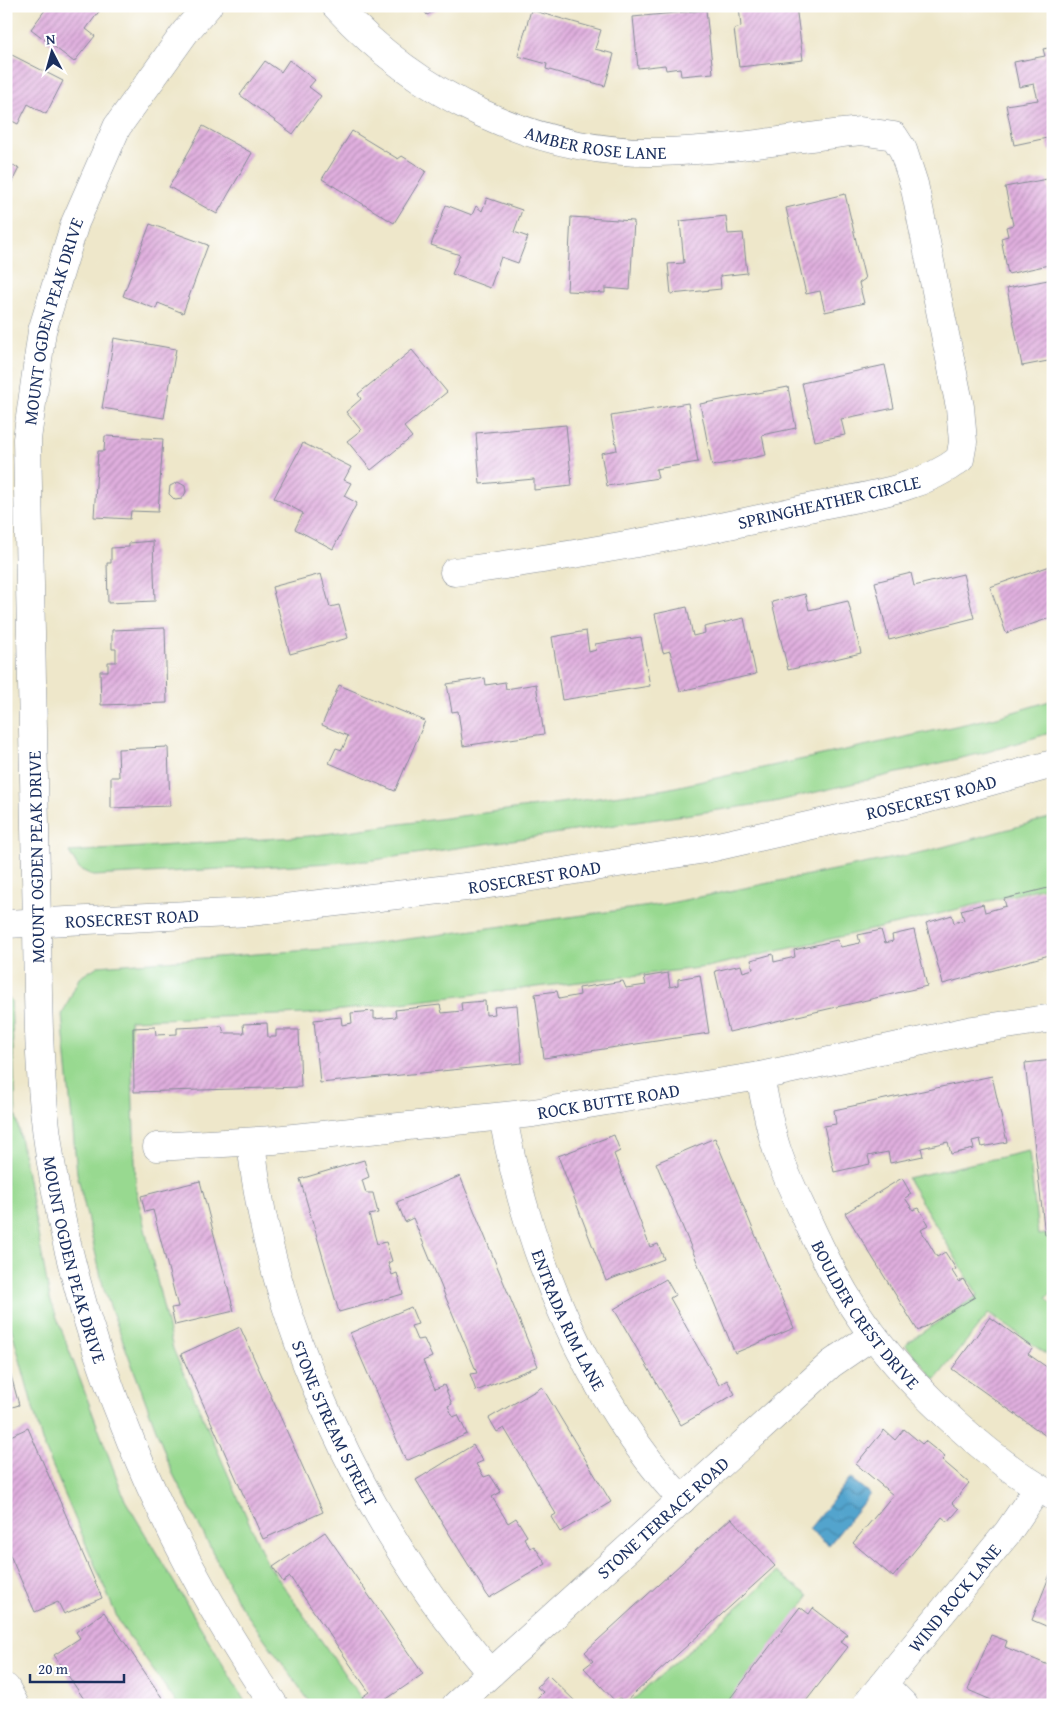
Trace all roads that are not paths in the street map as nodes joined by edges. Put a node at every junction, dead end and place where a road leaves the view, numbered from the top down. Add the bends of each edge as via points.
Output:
1 (208, 6) edge
2 (336, 6) edge
3 (894, 136) joint
4 (454, 572) dead end
5 (1053, 764) edge
6 (6, 924) edge
7 (37, 924) junction
8 (1053, 1018) edge
9 (760, 1076) junction
10 (502, 1117) junction
11 (251, 1142) junction
12 (157, 1147) dead end
13 (873, 1335) junction
14 (1046, 1492) edge
15 (682, 1500) junction
16 (491, 1673) junction
17 (6, 1688) edge
18 (874, 1694) edge
19 (15, 1705) edge
20 (274, 1705) edge
21 (456, 1705) edge
22 (904, 1705) edge

1 - 7 street, MOUNT OGDEN PEAK DRIVE via 186,31 118,126 75,223 42,330 27,438
2 - 3 street, AMBER ROSE LANE via 380,49 438,91 505,124 580,144 656,152 860,131
3 - 4 street, SPRINGHEATHER CIRCLE via 903,150 914,184 960,407 963,442 960,460 925,480 788,513 652,541
5 - 7 street, ROSECREST ROAD via 919,801 704,849 493,884 250,912
6 - 7 street, ROSECREST ROAD
7 - 20 street, MOUNT OGDEN PEAK DRIVE via 41,1060 50,1155 74,1277 94,1343 145,1476 176,1541 210,1604
8 - 9 street, ROCK BUTTE ROAD via 973,1030
9 - 10 street, ROCK BUTTE ROAD
9 - 13 street, BOULDER CREST DRIVE via 771,1129 785,1172 837,1281
10 - 11 street, ROCK BUTTE ROAD
10 - 15 street, ENTRADA RIM LANE via 526,1216 558,1301 608,1399 661,1477
11 - 12 street, ROCK BUTTE ROAD
11 - 16 street, STONE STREAM STREET via 270,1249 286,1302 326,1407 387,1528 426,1590
13 - 14 street, BOULDER CREST DRIVE via 965,1431
13 - 15 street, STONE TERRACE ROAD via 831,1364
14 - 18 street, WIND ROCK LANE via 1008,1532
15 - 16 street, STONE TERRACE ROAD
16 - 21 street, STONE TERRACE ROAD
17 - 19 street
18 - 22 street

